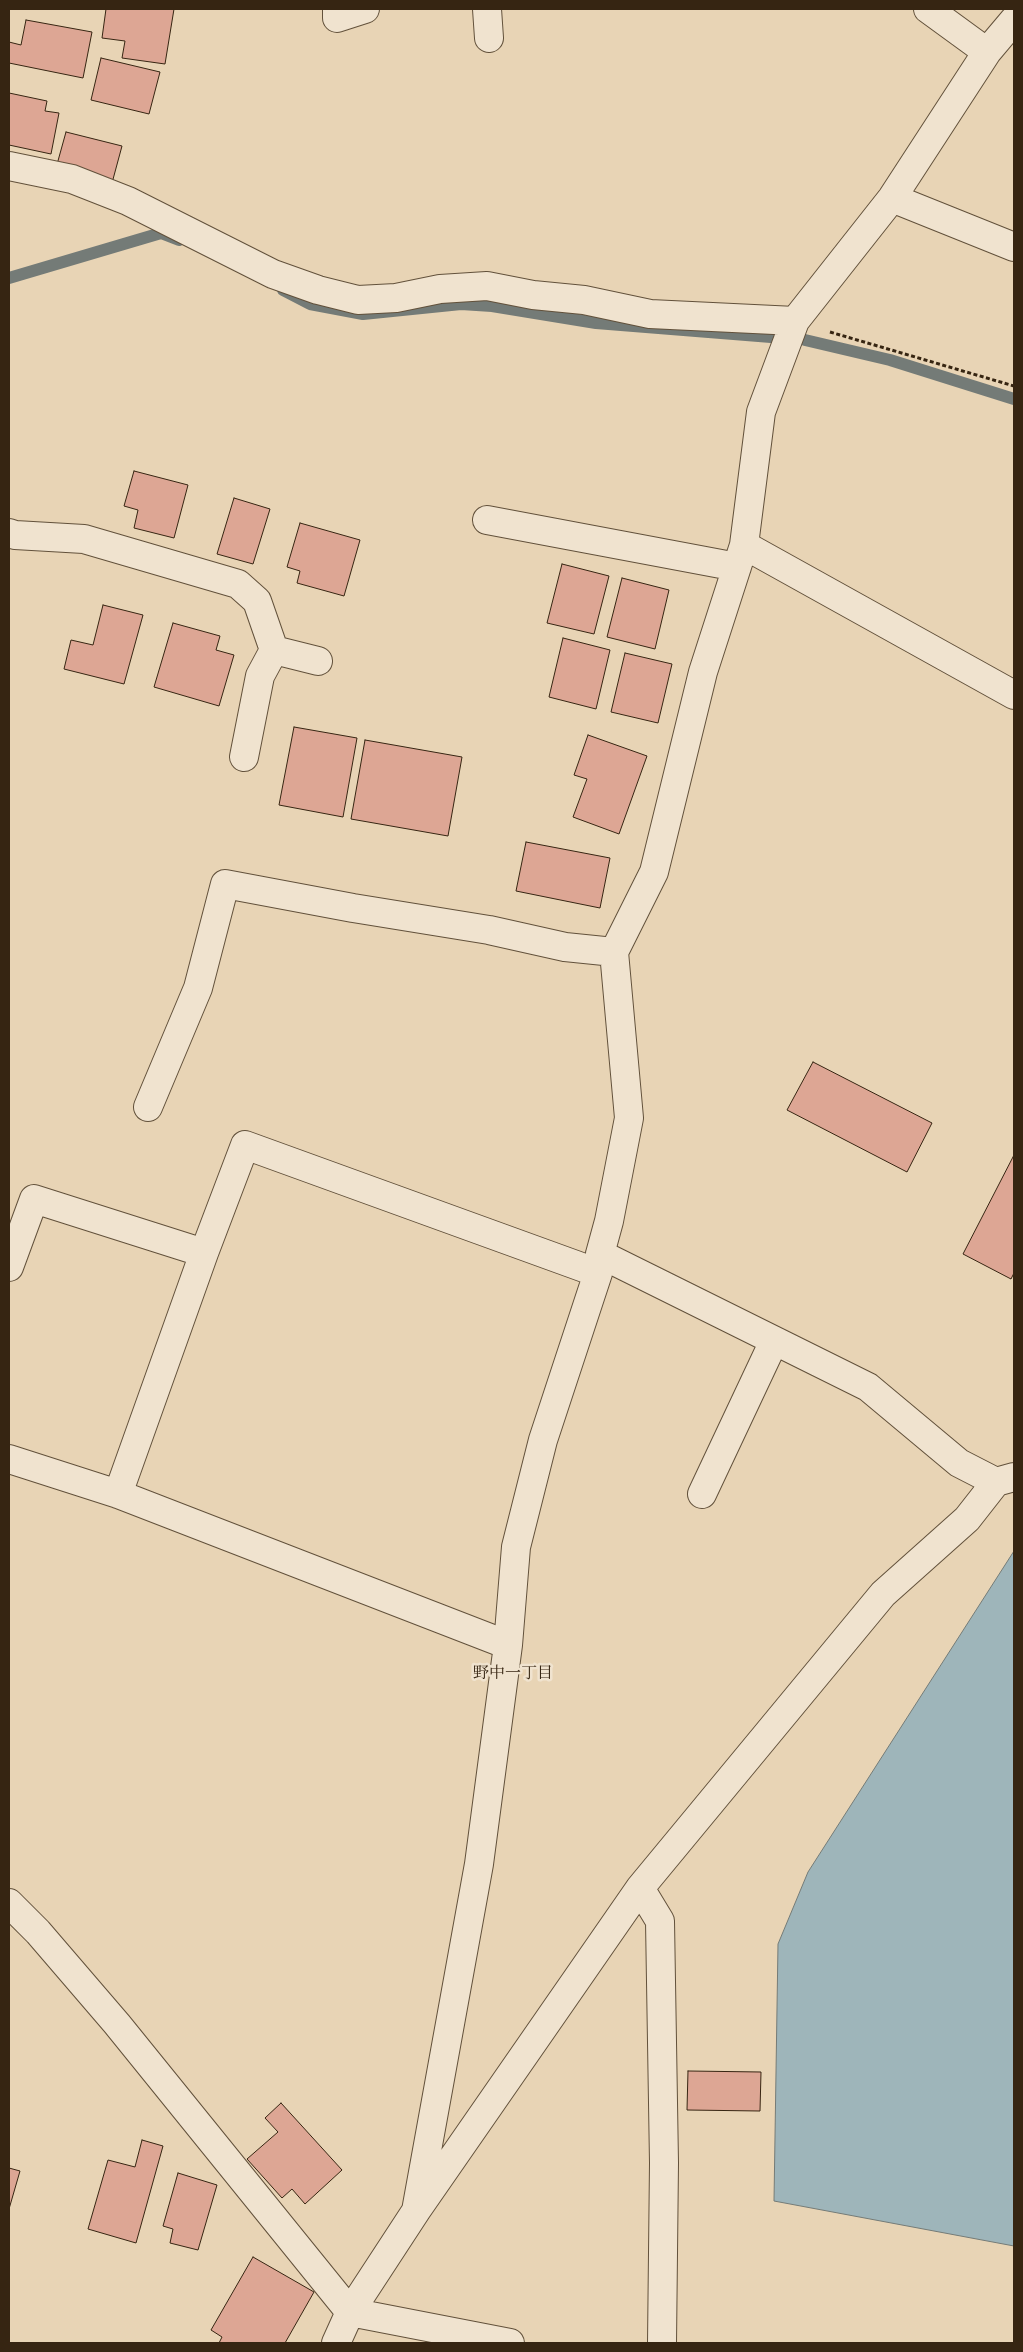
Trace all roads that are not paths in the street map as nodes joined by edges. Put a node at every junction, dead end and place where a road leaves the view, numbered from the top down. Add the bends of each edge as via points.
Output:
1 (337, 9) edge
2 (365, 9) edge
3 (486, 9) edge
4 (928, 9) edge
5 (1014, 20) edge
6 (488, 38) dead end
7 (987, 52) junction
8 (9, 166) edge
9 (892, 198) junction
10 (1014, 248) edge
11 (794, 321) junction
12 (487, 520) dead end
13 (9, 533) edge
14 (741, 556) junction
15 (274, 650) junction
16 (318, 661) dead end
17 (1014, 696) edge
18 (244, 757) dead end
19 (614, 952) junction
20 (148, 1107) dead end
21 (204, 1253) junction
22 (599, 1263) junction
23 (9, 1267) edge
24 (774, 1341) junction
25 (9, 1458) edge
26 (1005, 1480) edge
27 (118, 1494) junction
28 (702, 1494) dead end
29 (508, 1645) junction
30 (640, 1888) junction
31 (9, 1903) edge
32 (416, 2212) junction
33 (350, 2312) junction
34 (336, 2343) edge
35 (348, 2343) edge
36 (510, 2343) edge
37 (662, 2343) edge

1 - 2 street via 337,18
3 - 6 street
4 - 7 street
5 - 7 street
7 - 9 street
8 - 11 street via 72,179 128,201 273,274 358,300 487,286 584,300 650,314
9 - 10 street
9 - 11 street
11 - 14 street via 762,412
12 - 14 street
13 - 15 street via 84,539 238,584 257,601
14 - 17 street
14 - 19 street via 703,672 654,872
15 - 16 street
15 - 18 street via 260,676
19 - 20 street via 565,947 489,930 225,884 198,988
19 - 22 street via 629,1118
21 - 22 street via 245,1145
21 - 23 street via 34,1199
21 - 27 street
22 - 24 street
22 - 29 street via 543,1440 516,1547
24 - 26 street via 868,1387 959,1463
24 - 28 street
25 - 27 street
26 - 30 street via 967,1519 883,1594
27 - 29 street
29 - 32 street via 479,1864
30 - 32 street
30 - 37 street via 660,1921 664,2162
31 - 33 street via 117,2024
32 - 33 street
33 - 34 street
33 - 35 street
33 - 36 street

